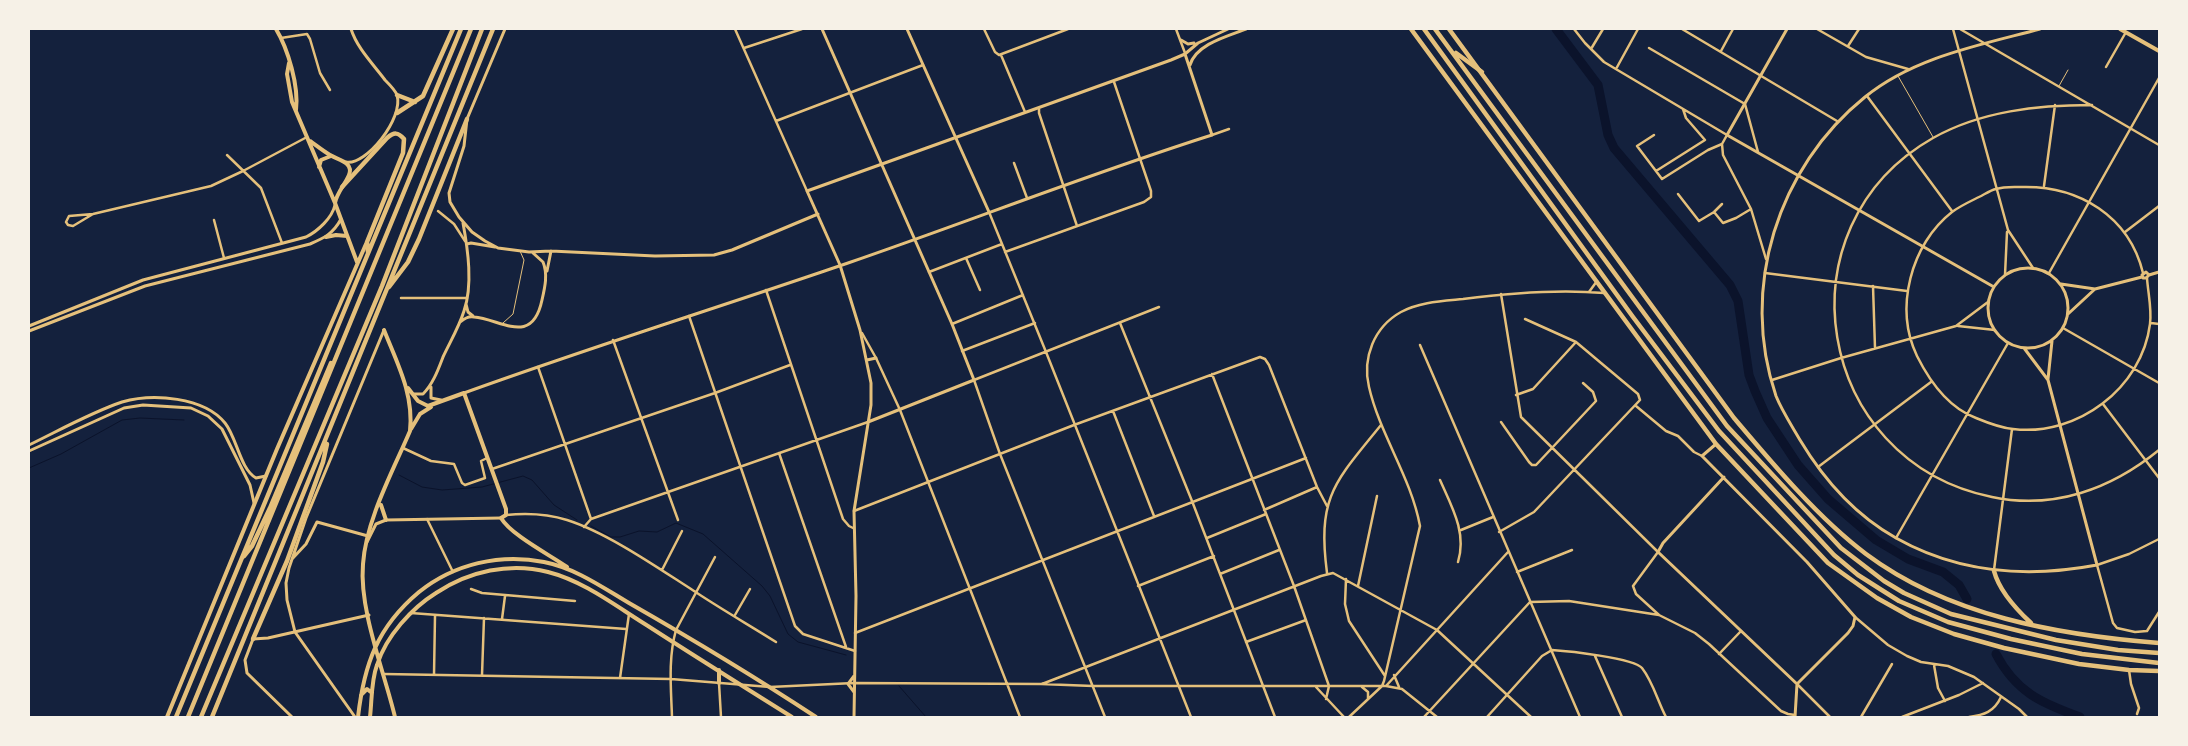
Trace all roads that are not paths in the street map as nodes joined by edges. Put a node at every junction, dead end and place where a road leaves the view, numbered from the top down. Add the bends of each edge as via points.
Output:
1 (276, 29) edge
2 (351, 29) edge
3 (453, 29) edge
4 (461, 29) edge
5 (472, 29) edge
6 (482, 29) edge
7 (493, 29) edge
8 (505, 29) edge
9 (735, 29) edge
10 (802, 29) edge
11 (822, 29) edge
12 (907, 29) edge
13 (984, 29) edge
14 (1066, 29) edge
15 (1176, 29) edge
16 (1228, 29) edge
17 (1246, 29) edge
18 (1411, 29) edge
19 (1424, 29) edge
20 (1435, 29) edge
21 (1449, 29) edge
22 (1574, 29) edge
23 (1603, 29) edge
24 (1638, 29) edge
25 (1682, 29) edge
26 (1733, 29) edge
27 (1788, 29) edge
28 (1817, 29) edge
29 (1858, 29) edge
30 (1953, 29) edge
31 (1960, 29) edge
32 (2040, 29) edge
33 (2120, 29) edge
34 (2126, 32) junction
35 (281, 38) junction
36 (1181, 40) junction
37 (1198, 43) junction
38 (1986, 44) junction
39 (1848, 46) junction
40 (744, 48) junction
41 (1649, 48) dead end
42 (1591, 49) junction
43 (1451, 50) junction
44 (1721, 52) junction
45 (1959, 52) junction
46 (2159, 52) edge
47 (1185, 54) junction
48 (1001, 55) junction
49 (923, 65) junction
50 (1190, 65) junction
51 (2106, 67) dead end
52 (1616, 69) junction
53 (1908, 69) junction
54 (2068, 70) dead end
55 (1482, 72) junction
56 (1761, 75) junction
57 (1898, 75) junction
58 (2159, 78) edge
59 (1114, 82) junction
60 (2059, 86) junction
61 (330, 90) dead end
62 (849, 91) junction
63 (397, 95) junction
64 (1866, 96) junction
65 (416, 102) junction
66 (1744, 104) junction
67 (2055, 105) junction
68 (2092, 105) junction
69 (1683, 108) junction
70 (1039, 109) junction
71 (397, 113) junction
72 (1026, 114) junction
73 (467, 119) junction
74 (1978, 120) junction
75 (776, 121) junction
76 (1837, 121) junction
77 (1229, 129) dead end
78 (2131, 129) junction
79 (1727, 134) junction
80 (1212, 135) junction
81 (1654, 135) dead end
82 (956, 137) junction
83 (308, 138) junction
84 (1933, 138) junction
85 (1722, 144) junction
86 (2159, 145) edge
87 (1758, 153) junction
88 (1910, 154) junction
89 (227, 155) dead end
90 (331, 156) junction
91 (1140, 158) junction
92 (346, 162) junction
93 (1014, 163) dead end
94 (881, 164) junction
95 (319, 167) junction
96 (1656, 171) junction
97 (243, 172) junction
98 (1797, 175) junction
99 (1064, 185) junction
100 (2044, 186) junction
101 (342, 187) junction
102 (1996, 189) junction
103 (807, 191) junction
104 (1678, 194) dead end
105 (1027, 198) junction
106 (2089, 202) junction
107 (335, 203) junction
108 (1722, 204) dead end
109 (2159, 206) edge
110 (1751, 209) junction
111 (438, 211) dead end
112 (1859, 211) junction
113 (1953, 211) junction
114 (988, 212) junction
115 (1714, 212) junction
116 (94, 214) junction
117 (818, 214) junction
118 (341, 219) junction
119 (214, 220) dead end
120 (463, 222) junction
121 (1077, 226) junction
122 (2008, 230) junction
123 (2125, 232) junction
124 (307, 236) junction
125 (348, 236) junction
126 (326, 237) junction
127 (913, 240) junction
128 (367, 242) junction
129 (282, 243) junction
130 (310, 244) junction
131 (1002, 244) junction
132 (467, 245) junction
133 (1922, 247) junction
134 (498, 248) junction
135 (519, 250) junction
136 (250, 251) junction
137 (551, 251) junction
138 (529, 252) junction
139 (1006, 252) junction
140 (368, 256) junction
141 (224, 258) junction
142 (966, 258) junction
143 (252, 259) junction
144 (1766, 259) junction
145 (357, 262) dead end
146 (840, 266) junction
147 (2032, 268) junction
148 (928, 272) junction
149 (2159, 272) edge
150 (1764, 273) junction
151 (2049, 274) junction
152 (2005, 275) junction
153 (2145, 275) junction
154 (546, 279) junction
155 (1597, 281) junction
156 (1836, 282) junction
157 (2061, 284) junction
158 (1873, 286) junction
159 (1994, 287) junction
160 (766, 289) junction
161 (2095, 289) junction
162 (980, 290) dead end
163 (1907, 291) junction
164 (386, 292) junction
165 (1589, 292) junction
166 (1606, 293) junction
167 (1501, 294) junction
168 (1023, 295) junction
169 (401, 298) dead end
170 (467, 298) junction
171 (1988, 302) junction
172 (466, 304) junction
173 (1159, 307) dead end
174 (2068, 314) junction
175 (688, 315) junction
176 (473, 316) junction
177 (1525, 319) dead end
178 (459, 322) junction
179 (1035, 323) junction
180 (1120, 323) junction
181 (2150, 323) junction
182 (500, 324) junction
183 (952, 324) junction
184 (2159, 324) edge
185 (29, 326) edge
186 (1956, 326) junction
187 (2063, 328) junction
188 (384, 330) joint
189 (860, 330) junction
190 (1995, 330) junction
191 (29, 331) edge
192 (1910, 339) junction
193 (613, 340) junction
194 (2052, 340) junction
195 (1576, 342) junction
196 (2008, 343) junction
197 (1420, 345) dead end
198 (1875, 348) junction
199 (2024, 348) junction
200 (962, 351) junction
201 (1046, 352) junction
202 (338, 354) junction
203 (876, 358) junction
204 (1841, 358) junction
205 (867, 360) junction
206 (790, 365) junction
207 (538, 366) junction
208 (2134, 369) junction
209 (1212, 374) junction
210 (974, 380) junction
211 (1772, 380) junction
212 (2048, 380) junction
213 (1931, 382) junction
214 (1583, 383) dead end
215 (2159, 383) edge
216 (432, 384) junction
217 (406, 385) junction
218 (411, 393) junction
219 (716, 393) junction
220 (464, 394) junction
221 (1516, 395) junction
222 (1150, 397) junction
223 (447, 400) junction
224 (2103, 404) junction
225 (1637, 405) junction
226 (433, 406) junction
227 (900, 410) junction
228 (1113, 411) junction
229 (1967, 414) junction
230 (640, 418) junction
231 (868, 422) junction
232 (1501, 422) dead end
233 (1074, 425) junction
234 (1381, 425) junction
235 (1875, 425) junction
236 (2061, 426) junction
237 (2012, 429) junction
238 (410, 431) junction
239 (327, 439) junction
240 (816, 440) junction
241 (565, 444) junction
242 (1716, 444) junction
243 (29, 445) edge
244 (403, 448) junction
245 (1552, 449) junction
246 (2159, 450) edge
247 (29, 451) edge
248 (779, 453) junction
249 (1000, 454) junction
250 (1702, 456) junction
251 (487, 458) junction
252 (1306, 458) junction
253 (2146, 461) junction
254 (741, 466) junction
255 (1818, 467) junction
256 (490, 470) junction
257 (1574, 471) junction
258 (267, 475) junction
259 (1932, 476) junction
260 (1724, 477) junction
261 (2159, 478) edge
262 (1252, 479) junction
263 (1440, 480) dead end
264 (928, 483) junction
265 (1317, 487) junction
266 (667, 492) junction
267 (2079, 495) junction
268 (1377, 496) dead end
269 (2004, 500) junction
270 (381, 501) junction
271 (1192, 501) junction
272 (1326, 506) junction
273 (506, 509) junction
274 (253, 510) junction
275 (1264, 510) junction
276 (854, 511) junction
277 (518, 514) junction
278 (1266, 514) junction
279 (506, 515) junction
280 (1154, 516) junction
281 (1492, 516) junction
282 (501, 518) junction
283 (427, 519) junction
284 (591, 519) junction
285 (386, 520) junction
286 (678, 520) dead end
287 (584, 527) junction
288 (853, 528) junction
289 (1117, 530) junction
290 (1460, 530) junction
291 (682, 531) dead end
292 (1499, 532) junction
293 (368, 536) junction
294 (1207, 538) junction
295 (1896, 538) junction
296 (2159, 539) edge
297 (366, 543) junction
298 (1279, 550) junction
299 (1572, 550) dead end
300 (1508, 552) junction
301 (1658, 552) junction
302 (1214, 556) junction
303 (715, 557) dead end
304 (291, 560) junction
305 (1042, 561) junction
306 (240, 562) junction
307 (1458, 562) dead end
308 (2097, 565) junction
309 (662, 570) junction
310 (1994, 571) junction
311 (453, 572) junction
312 (574, 572) junction
313 (1517, 572) junction
314 (1328, 573) junction
315 (1220, 574) junction
316 (1346, 579) junction
317 (1138, 586) junction
318 (1294, 586) junction
319 (1358, 586) junction
320 (470, 589) dead end
321 (750, 589) dead end
322 (970, 590) junction
323 (696, 592) junction
324 (505, 595) junction
325 (574, 601) dead end
326 (1530, 602) junction
327 (418, 605) junction
328 (1400, 608) junction
329 (1233, 609) junction
330 (400, 611) junction
331 (2159, 612) edge
332 (411, 613) junction
333 (423, 613) junction
334 (629, 614) junction
335 (369, 615) junction
336 (735, 615) junction
337 (1659, 615) junction
338 (435, 616) junction
339 (1855, 617) junction
340 (484, 618) junction
341 (502, 619) junction
342 (1306, 620) junction
343 (2032, 624) junction
344 (401, 625) junction
345 (626, 629) junction
346 (676, 630) junction
347 (1437, 630) junction
348 (1740, 631) junction
349 (295, 632) junction
350 (855, 632) junction
351 (374, 637) junction
352 (1160, 638) junction
353 (253, 639) junction
354 (379, 640) junction
355 (673, 642) junction
356 (776, 642) dead end
357 (1246, 642) junction
358 (2159, 643) edge
359 (388, 644) junction
360 (376, 646) junction
361 (846, 647) junction
362 (1552, 650) junction
363 (855, 651) junction
364 (2159, 653) edge
365 (1719, 654) junction
366 (1595, 656) junction
367 (380, 658) junction
368 (2159, 663) edge
369 (1472, 664) junction
370 (1892, 664) dead end
371 (1934, 664) junction
372 (1085, 666) junction
373 (719, 670) junction
374 (2129, 670) junction
375 (2159, 671) edge
376 (384, 674) junction
377 (434, 675) junction
378 (482, 675) junction
379 (1394, 675) junction
380 (854, 676) junction
381 (1385, 677) junction
382 (620, 678) junction
383 (670, 680) junction
384 (719, 683) junction
385 (854, 683) junction
386 (848, 684) junction
387 (1041, 684) junction
388 (1797, 684) junction
389 (1983, 684) junction
390 (1007, 685) junction
391 (1179, 685) junction
392 (743, 686) junction
393 (1093, 686) junction
394 (1263, 686) junction
395 (1315, 686) junction
396 (1329, 686) junction
397 (1361, 686) junction
398 (1384, 686) junction
399 (770, 687) junction
400 (1399, 687) junction
401 (854, 692) junction
402 (372, 693) junction
403 (1506, 695) junction
404 (360, 696) junction
405 (2001, 697) junction
406 (1326, 698) junction
407 (1368, 699) junction
408 (1945, 701) junction
409 (1430, 711) junction
410 (2137, 714) dead end
411 (1795, 716) edge
412 (167, 717) edge
413 (176, 717) edge
414 (188, 717) edge
415 (201, 717) edge
416 (212, 717) edge
417 (292, 717) edge
418 (356, 717) edge
419 (370, 717) edge
420 (395, 717) edge
421 (672, 717) edge
422 (721, 717) edge
423 (792, 717) edge
424 (816, 717) edge
425 (854, 717) edge
426 (1020, 717) edge
427 (1104, 717) edge
428 (1191, 717) edge
429 (1275, 717) edge
430 (1344, 717) edge
431 (1349, 717) edge
432 (1424, 717) edge
433 (1437, 717) edge
434 (1487, 717) edge
435 (1531, 717) edge
436 (1580, 717) edge
437 (1622, 717) edge
438 (1666, 717) edge
439 (1830, 717) edge
440 (1860, 717) edge
441 (1902, 717) edge
442 (1969, 717) edge
443 (2027, 717) edge

1 - 35 main road
2 - 63 street via 356,42
3 - 65 highway via 425,92
4 - 140 highway
5 - 202 highway
6 - 415 highway via 382,286
7 - 164 highway
8 - 73 street
9 - 40 street
10 - 40 street
11 - 62 street
12 - 49 street
13 - 48 street via 995,52
14 - 48 street
15 - 36 street
16 - 37 street
17 - 50 street via 1202,49 1193,56
18 - 155 highway
19 - 368 highway via 1719,431 1834,555 1899,601 1955,624 2082,654
20 - 43 highway
21 - 55 highway
22 - 42 street
23 - 42 street
24 - 52 street
25 - 44 street
26 - 44 street
27 - 56 street
28 - 39 street
29 - 39 street
30 - 45 street
31 - 38 street
32 - 38 street
33 - 34 main road
34 - 46 main road
34 - 51 street
35 - 61 street via 307,34 320,73
35 - 83 main road via 289,64 296,110
36 - 37 street via 1188,44
36 - 47 street
37 - 47 street
38 - 45 street
38 - 60 street
39 - 53 street via 1876,61
40 - 75 street
41 - 66 street
42 - 52 street
43 - 55 highway
43 - 364 highway via 1727,426 1840,548 1904,593 1951,614 2056,640
44 - 56 street
45 - 53 street
45 - 74 street
47 - 50 street
47 - 59 street
48 - 72 street
49 - 62 street
49 - 82 street
50 - 80 street
52 - 69 street
53 - 57 street
54 - 60 lane
55 - 343 highway via 1721,402 1823,516 1867,555 1912,584 1979,611
56 - 66 street
56 - 76 street
57 - 64 street
57 - 84 lane
58 - 78 street
59 - 70 street
59 - 91 street
60 - 68 street
62 - 75 street
62 - 94 street
63 - 65 highway
63 - 71 street
64 - 76 street
64 - 88 street
65 - 71 highway
66 - 79 street
66 - 87 street
67 - 68 street
67 - 74 street
67 - 100 street
68 - 78 street
69 - 79 street
69 - 96 street via 1686,118 1705,140
70 - 72 street
70 - 99 street
71 - 92 street via 390,129 363,158 354,163
72 - 82 street
73 - 120 street via 464,146 449,193 450,202
73 - 164 highway via 419,239 408,262
74 - 84 street
74 - 102 street
75 - 103 street
76 - 98 street
77 - 80 street
78 - 86 street
78 - 106 street
79 - 85 street
79 - 87 street
80 - 91 street
81 - 96 street via 1636,146
82 - 94 street
82 - 114 street
83 - 90 main road
83 - 95 main road
83 - 97 street
84 - 88 street
85 - 96 street via 1665,179
85 - 110 street via 1726,162
87 - 98 street
88 - 112 street via 1883,178
88 - 113 street
89 - 97 street
90 - 92 main road
90 - 95 main road via 321,160
91 - 99 street
91 - 121 street via 1151,197
92 - 101 main road via 350,173
93 - 105 street
94 - 103 street
94 - 127 street
95 - 107 main road
97 - 116 street via 211,186
97 - 129 street via 261,188
98 - 112 street
98 - 144 street via 1779,216
99 - 105 street
99 - 121 street
100 - 102 street
100 - 106 street
101 - 107 main road
101 - 128 highway via 387,138 395,133 404,139 405,146
102 - 113 street
102 - 122 street
103 - 117 street
104 - 115 street via 1698,220
105 - 114 street
106 - 123 street
106 - 151 street
107 - 118 main road
107 - 124 street via 331,216
108 - 115 street
109 - 123 street
110 - 115 street via 1723,223
110 - 144 street
111 - 132 street via 454,224
112 - 133 street
112 - 156 street via 1844,246
113 - 133 street
114 - 127 street
114 - 131 street
116 - 116 street via 69,216 66,222 73,226
117 - 137 street via 714,255
117 - 146 street
118 - 125 main road
118 - 126 street
119 - 141 street
120 - 132 street
120 - 134 street via 478,237
121 - 139 street
122 - 147 street
122 - 152 street
123 - 153 street
124 - 129 street
124 - 130 street
125 - 126 main road
125 - 145 main road
126 - 130 street
127 - 146 street
127 - 148 street
128 - 140 highway
128 - 258 main road
129 - 136 street
130 - 143 street
131 - 139 street
131 - 142 street
132 - 134 street
132 - 170 street
133 - 159 street
133 - 163 street
134 - 135 street
135 - 138 street
135 - 182 lane via 524,260 513,314
136 - 141 street
136 - 143 street
137 - 138 street
137 - 154 street
138 - 154 street via 543,262
139 - 168 street
140 - 306 highway
141 - 185 street via 116,290
142 - 148 street
142 - 162 street
143 - 191 street via 145,286
144 - 150 street
146 - 160 street
146 - 189 street
147 - 151 street
147 - 152 street
148 - 183 street
149 - 153 street
150 - 156 street
150 - 211 street via 1764,330
151 - 157 street
152 - 159 street
153 - 161 street
153 - 181 street
154 - 182 street via 541,305 534,319 516,328
155 - 165 street
155 - 166 highway
156 - 158 street
156 - 204 street via 1834,320
157 - 161 street
157 - 174 street via 2066,293
158 - 163 street
158 - 198 street
159 - 171 street
160 - 175 street
160 - 206 street
161 - 174 street
163 - 192 street
164 - 239 highway
165 - 166 street
165 - 167 street
166 - 242 highway
167 - 221 street
167 - 234 street via 1413,307 1400,312 1381,329 1369,352 1367,370 1368,385
168 - 179 street
168 - 183 street
169 - 170 street
170 - 172 street
171 - 186 street
171 - 190 street
172 - 176 street
172 - 178 street
173 - 180 street
174 - 187 street
175 - 193 street
175 - 219 street
176 - 178 street
176 - 182 street
177 - 195 street
178 - 216 street
179 - 200 street
179 - 201 street
180 - 201 street
180 - 222 street
181 - 184 street
181 - 208 street
183 - 200 street
186 - 190 street
186 - 192 street
187 - 194 street
187 - 208 street
188 - 217 main road
188 - 304 street
189 - 203 street
189 - 205 street
190 - 196 street
192 - 198 street
192 - 213 street
193 - 207 street
193 - 230 street
194 - 199 street
194 - 212 street
195 - 221 street via 1533,389
195 - 225 street via 1638,394 1640,400
196 - 199 street
196 - 229 street
197 - 281 street
198 - 204 street
199 - 212 street
200 - 210 street
201 - 210 street
201 - 233 street
202 - 306 highway via 325,375 252,546
202 - 414 highway
203 - 205 street
203 - 227 street
204 - 211 street
204 - 235 street via 1854,395
205 - 231 street via 872,394
206 - 219 street
206 - 240 street
207 - 220 street
207 - 241 street
208 - 215 street
208 - 224 street
209 - 222 street
209 - 252 street via 1258,357 1268,362
209 - 262 street
210 - 227 street
210 - 249 street
211 - 255 street via 1781,406
212 - 236 street
213 - 229 street
213 - 235 street
214 - 245 street via 1593,392 1596,401
216 - 218 street via 422,395
216 - 223 street via 432,398
217 - 218 main road
217 - 238 main road via 411,411
218 - 226 main road via 421,404
219 - 230 street
219 - 254 street
220 - 223 main road
220 - 251 main road
221 - 245 street via 1520,417
222 - 228 street
222 - 271 street
223 - 226 main road
224 - 236 street
224 - 253 street
225 - 250 street
225 - 257 street
226 - 238 main road via 420,414
227 - 231 street
227 - 264 street
228 - 233 street
228 - 280 street
229 - 237 street
229 - 259 street
230 - 241 street
230 - 266 street
231 - 240 street
231 - 276 street
232 - 245 street via 1532,465
233 - 249 street
233 - 289 street
234 - 272 street via 1346,468
234 - 328 street via 1420,526
235 - 255 street
235 - 259 street via 1901,454
236 - 237 street
236 - 267 street
237 - 269 street
238 - 244 main road
239 - 353 highway via 323,462 287,561
239 - 416 highway
240 - 248 street
240 - 288 street via 843,519
241 - 256 street
241 - 284 street
242 - 250 street
242 - 374 highway via 1819,554 1876,598 1911,617 1971,639 2062,660
243 - 258 street via 122,402 143,398 185,400 203,405 218,416 230,430 248,472 259,479
244 - 251 street via 432,461 454,464 465,485 485,478 480,461
244 - 270 main road
245 - 257 street
246 - 253 street
247 - 274 street via 124,408 143,405 191,408 208,416 222,429 253,491
248 - 254 street
248 - 361 street
249 - 264 street
249 - 305 street
250 - 260 street
251 - 256 main road
252 - 262 street
252 - 265 street
253 - 261 street
253 - 267 street via 2116,480
254 - 266 street
254 - 361 street via 794,626 803,634
255 - 295 street via 1853,507
256 - 273 main road
257 - 292 street via 1534,512
257 - 301 street
258 - 274 main road
259 - 269 street via 1976,494
259 - 295 street
260 - 301 street
260 - 339 street via 1807,562
262 - 271 street
262 - 275 street
263 - 290 street
264 - 276 street
264 - 322 street
265 - 272 street
265 - 275 street
266 - 284 street
266 - 286 street
267 - 269 street via 2039,501
267 - 308 street
268 - 319 street
269 - 310 street
270 - 285 main road via 380,508
270 - 293 main road
271 - 280 street
271 - 294 street
272 - 314 street via 1323,537
273 - 277 street
273 - 279 main road
274 - 412 main road
275 - 278 street
276 - 288 street
277 - 279 street
277 - 287 street via 560,518
278 - 294 street
278 - 298 street
279 - 282 main road
280 - 289 street
281 - 290 street
281 - 292 street
282 - 283 street
282 - 312 main road via 509,528
283 - 285 street
283 - 311 street
284 - 287 street
285 - 297 street via 376,524
287 - 309 street
288 - 350 street
289 - 305 street
289 - 317 street
290 - 307 street via 1462,544
291 - 309 street
292 - 300 street
293 - 297 main road
293 - 304 street via 316,522 306,544
294 - 302 street
295 - 310 street via 1940,558
296 - 308 street via 2130,554
297 - 335 main road via 362,574
298 - 315 street
298 - 318 street
299 - 313 street
300 - 313 street
300 - 347 street
301 - 337 street via 1637,579 1634,589
301 - 348 street
302 - 315 street
302 - 317 street
303 - 323 street
304 - 349 street via 286,591
305 - 322 street
305 - 372 street
306 - 413 highway
308 - 310 street
308 - 331 street via 2114,626 2128,631 2147,631
309 - 323 street
310 - 343 highway via 2011,600
311 - 312 main road via 485,561 514,559 544,562
311 - 330 main road via 427,586
312 - 346 main road
313 - 326 street
314 - 316 street
314 - 318 street
315 - 329 street
316 - 319 street
316 - 381 street via 1344,604 1349,621
317 - 352 street
318 - 329 street
318 - 342 street
319 - 328 street
320 - 324 street
321 - 336 street
322 - 350 street
322 - 390 street
323 - 336 street
323 - 346 street
324 - 325 street
324 - 341 street
326 - 337 street via 1570,601
326 - 362 street
326 - 369 street
327 - 332 main road
327 - 333 street
327 - 334 main road via 468,576 516,568 558,575
328 - 347 street
328 - 381 street
329 - 352 street
329 - 357 street
330 - 344 main road via 398,619
330 - 354 main road
332 - 333 street
332 - 344 main road
333 - 338 street
334 - 345 street
334 - 355 main road
335 - 349 street
335 - 351 main road
336 - 356 street
337 - 365 street via 1695,633
338 - 340 street
338 - 377 street
339 - 371 street via 1895,650 1914,660
339 - 388 street via 1848,633
340 - 341 street
340 - 378 street
341 - 345 street
342 - 357 street
342 - 396 street
343 - 358 highway via 2094,636
344 - 359 main road
345 - 382 street
346 - 355 street
346 - 399 main road
347 - 369 street
347 - 379 street
348 - 365 street
348 - 388 street
349 - 353 street
349 - 418 street
350 - 363 street
351 - 354 main road
351 - 360 main road
352 - 372 street
352 - 391 street
353 - 417 street via 245,660 248,673
354 - 359 main road
354 - 360 main road
355 - 373 main road
355 - 383 street
357 - 394 street
359 - 367 main road
360 - 367 main road
360 - 404 main road via 366,667
361 - 363 street
362 - 366 street
362 - 403 street via 1542,656
362 - 436 street
363 - 380 street
365 - 411 street via 1781,711
366 - 437 street
366 - 438 street via 1639,665
367 - 376 main road
367 - 402 main road
369 - 403 street
369 - 409 street
370 - 440 street
371 - 389 street via 1964,672
371 - 408 street via 1938,688
372 - 387 street
372 - 393 street
373 - 384 main road
373 - 392 main road
374 - 375 highway
374 - 410 street via 2130,684 2139,708
376 - 377 street
376 - 420 main road
377 - 378 street
378 - 382 street
379 - 398 street
379 - 400 street
380 - 385 street
380 - 386 street
381 - 398 street
382 - 383 street
383 - 384 street
383 - 421 street
384 - 392 street
384 - 422 street
385 - 386 street
385 - 390 street
385 - 401 street
386 - 399 street
386 - 401 street
387 - 390 street
387 - 393 street
388 - 411 street
388 - 439 street
389 - 405 street
389 - 408 street
390 - 426 street
391 - 393 street
391 - 394 street
391 - 428 street
392 - 399 street
392 - 423 main road
393 - 427 street
394 - 395 street
394 - 429 street
395 - 396 street
395 - 406 street
396 - 397 street
396 - 406 street
397 - 398 street
397 - 407 street via 1368,692
398 - 400 street
398 - 407 street
399 - 424 main road
400 - 409 street
401 - 425 street
402 - 404 main road via 367,689
402 - 419 main road
403 - 434 street
403 - 435 street
404 - 418 main road
405 - 442 street via 1992,710
405 - 443 street
406 - 430 street
407 - 431 street
408 - 441 street
409 - 432 street
409 - 433 street

